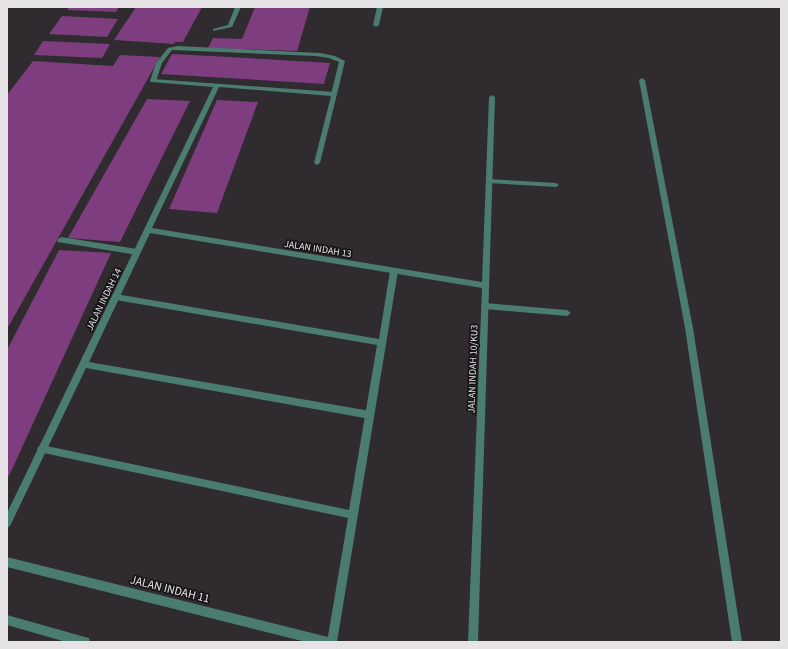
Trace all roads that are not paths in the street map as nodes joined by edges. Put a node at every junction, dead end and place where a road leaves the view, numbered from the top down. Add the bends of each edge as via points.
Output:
1 (238, 7) edge
2 (380, 7) edge
3 (376, 25) dead end
4 (215, 30) dead end
5 (642, 80) dead end
6 (217, 85) junction
7 (334, 94) junction
8 (492, 97) dead end
9 (317, 163) dead end
10 (489, 181) junction
11 (556, 185) dead end
12 (148, 230) junction
13 (61, 240) dead end
14 (137, 252) junction
15 (394, 270) junction
16 (486, 286) junction
17 (116, 297) junction
18 (485, 306) junction
19 (567, 314) dead end
20 (382, 343) junction
21 (83, 364) junction
22 (370, 415) junction
23 (42, 449) junction
24 (353, 515) junction
25 (7, 522) edge
26 (7, 562) edge
27 (7, 620) edge
28 (86, 642) edge
29 (328, 642) edge
30 (332, 642) edge
31 (473, 642) edge
32 (737, 642) edge

1 - 4 street via 230,26
2 - 3 street
5 - 32 street via 689,328
6 - 7 street
6 - 7 street via 153,81 159,63 170,49 306,54 342,61
6 - 12 street, JALAN INDAH 14
7 - 9 street
8 - 10 street, JALAN INDAH 10/KU3
10 - 11 street
10 - 16 street, JALAN INDAH 10/KU3
12 - 14 street, JALAN INDAH 14
12 - 15 street, JALAN INDAH 13
13 - 14 street
14 - 17 street, JALAN INDAH 14
15 - 16 street, JALAN INDAH 13
15 - 20 street
16 - 18 street, JALAN INDAH 10/KU3
17 - 20 street
17 - 21 street, JALAN INDAH 14
18 - 19 street
18 - 31 street, JALAN INDAH 10/KU3
20 - 22 street
21 - 22 street
21 - 23 street, JALAN INDAH 14
22 - 24 street
23 - 24 street
23 - 25 street, JALAN INDAH 14
24 - 30 street
26 - 29 street, JALAN INDAH 11
27 - 28 street

